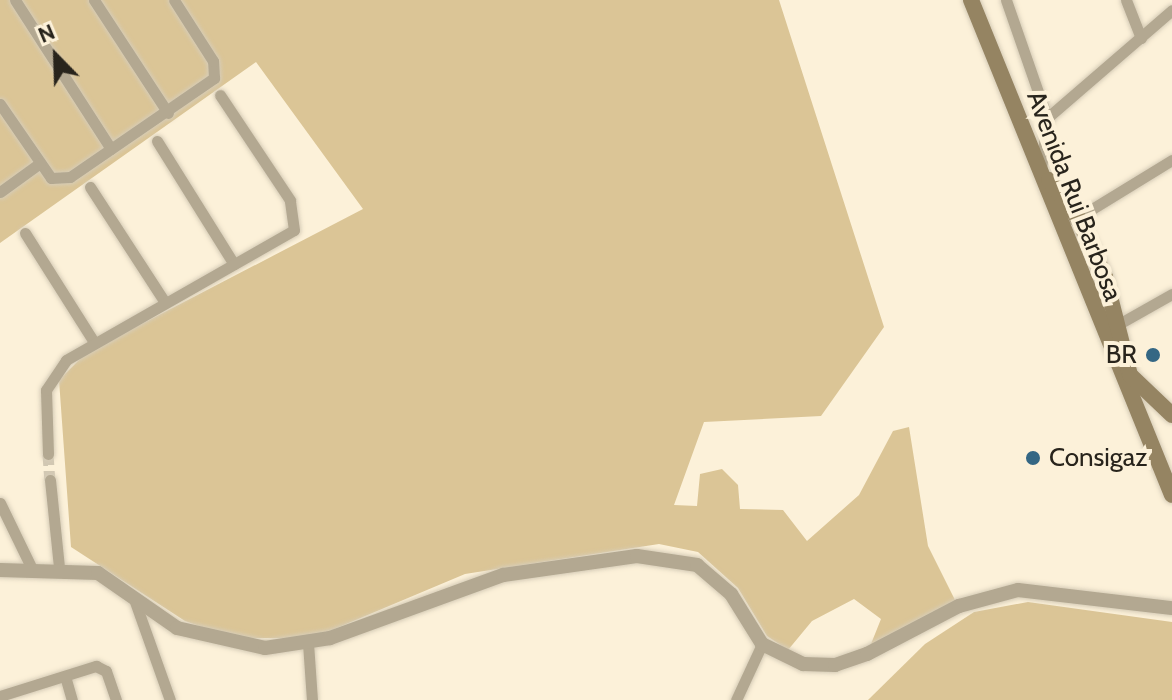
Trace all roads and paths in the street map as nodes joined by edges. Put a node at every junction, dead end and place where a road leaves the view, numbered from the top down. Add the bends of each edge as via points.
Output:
1 (15, 0) edge
2 (94, 0) edge
3 (174, 0) edge
4 (971, 0) edge
5 (1006, 0) edge
6 (1126, 0) edge
7 (1172, 10) edge
8 (1141, 38) junction
9 (220, 95) dead end
10 (1, 109) edge
11 (168, 113) junction
12 (1047, 118) junction
13 (157, 141) dead end
14 (111, 149) junction
15 (1172, 160) edge
16 (40, 163) junction
17 (1041, 169) junction
18 (90, 187) dead end
19 (0, 192) edge
20 (1078, 218) junction
21 (25, 233) dead end
22 (1062, 234) junction
23 (234, 264) junction
24 (1172, 294) edge
25 (164, 301) junction
26 (1117, 325) junction
27 (92, 339) junction
28 (1171, 414) edge
29 (1140, 429) junction
30 (48, 454) tunnel mouth
31 (50, 480) tunnel mouth
32 (1172, 495) edge
33 (0, 503) edge
34 (59, 567) junction
35 (32, 569) junction
36 (0, 570) edge
37 (131, 594) junction
38 (1172, 608) edge
39 (308, 643) junction
40 (762, 644) junction
41 (65, 676) junction
42 (26, 694) edge
43 (0, 696) edge
44 (72, 700) edge
45 (116, 700) edge
46 (170, 700) edge
47 (312, 700) edge
48 (736, 700) edge

1 - 14 street
2 - 11 street
3 - 11 street via 217,70
4 - 17 main road, Avenida Rui Barbosa
5 - 12 street
6 - 8 street
7 - 8 street
8 - 12 street
9 - 23 street via 297,219 287,236
10 - 16 street
11 - 14 street
12 - 17 street
13 - 23 street
14 - 16 street via 59,182
15 - 20 street
16 - 19 street
17 - 20 main road
17 - 22 main road, Avenida Rui Barbosa
18 - 25 street
20 - 22 street
20 - 26 main road
21 - 27 street
22 - 29 main road, Avenida Rui Barbosa
23 - 25 street
24 - 26 street
25 - 27 street
26 - 28 main road via 1130,375
27 - 30 street via 53,373 46,390
28 - 29 main road
29 - 32 main road, Avenida Rui Barbosa
31 - 34 street
33 - 35 street
34 - 35 street
34 - 37 street via 98,573
35 - 36 street
37 - 39 street via 177,628 210,640 265,648
37 - 46 street
38 - 40 street via 1018,590 959,606 835,665 803,664
39 - 40 street via 503,575 637,556 697,565 731,594
39 - 47 street
40 - 48 street
41 - 42 street
41 - 44 street
41 - 45 street via 101,667
42 - 43 street

